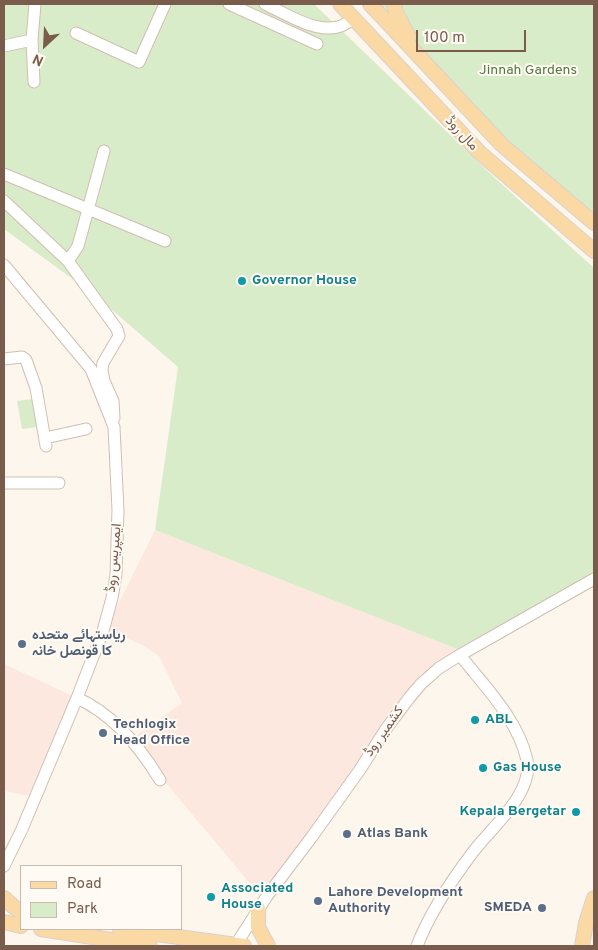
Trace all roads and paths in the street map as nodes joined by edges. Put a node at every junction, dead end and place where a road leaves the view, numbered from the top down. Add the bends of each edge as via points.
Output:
1 (35, 4) edge
2 (165, 4) edge
3 (229, 4) edge
4 (265, 4) edge
5 (340, 4) edge
6 (370, 4) edge
7 (394, 4) edge
8 (353, 18) junction
9 (76, 33) dead end
10 (32, 40) junction
11 (317, 44) dead end
12 (4, 46) edge
13 (414, 49) junction
14 (34, 82) dead end
15 (104, 151) dead end
16 (4, 174) edge
17 (4, 201) edge
18 (88, 210) junction
19 (594, 223) edge
20 (165, 240) dead end
21 (594, 251) edge
22 (68, 261) junction
23 (4, 265) edge
24 (4, 359) edge
25 (114, 427) junction
26 (86, 430) dead end
27 (4, 483) edge
28 (59, 484) dead end
29 (594, 579) edge
30 (460, 654) junction
31 (77, 698) junction
32 (160, 780) dead end
33 (4, 866) edge
34 (4, 898) edge
35 (594, 898) edge
36 (258, 908) junction
37 (20, 911) edge
38 (47, 930) edge
39 (127, 930) edge
40 (150, 946) edge
41 (238, 946) edge
42 (268, 946) edge
43 (417, 946) edge
44 (582, 946) edge

1 - 10 street
2 - 9 street via 139,62
3 - 11 street
4 - 8 street via 325,29 347,24
5 - 8 main road, مال روڈ
6 - 13 main road, مال روڈ
7 - 13 main road
8 - 21 main road, مال روڈ via 478,152
10 - 12 street
10 - 14 street
13 - 19 main road, مال روڈ via 502,145
15 - 18 street
16 - 18 street
17 - 22 street
18 - 20 street
18 - 22 street via 78,246
22 - 25 street via 119,336 102,370 113,401
23 - 25 street, ایمپریس روڈ via 91,370
24 - 26 street via 26,360 36,388 45,442
25 - 31 street, ایمپریس روڈ via 118,510 116,575 103,631
27 - 28 street
29 - 30 street, کشمیر روڈ
30 - 36 street, کشمیر روڈ via 421,684
30 - 43 street via 508,718 524,750 528,770 510,808 474,851 432,911
31 - 32 street via 112,719
31 - 33 street, ایمپریس روڈ
34 - 37 main road
35 - 44 main road
36 - 41 street, کشمیر روڈ
36 - 42 main road via 258,928
38 - 40 main road
39 - 41 main road

